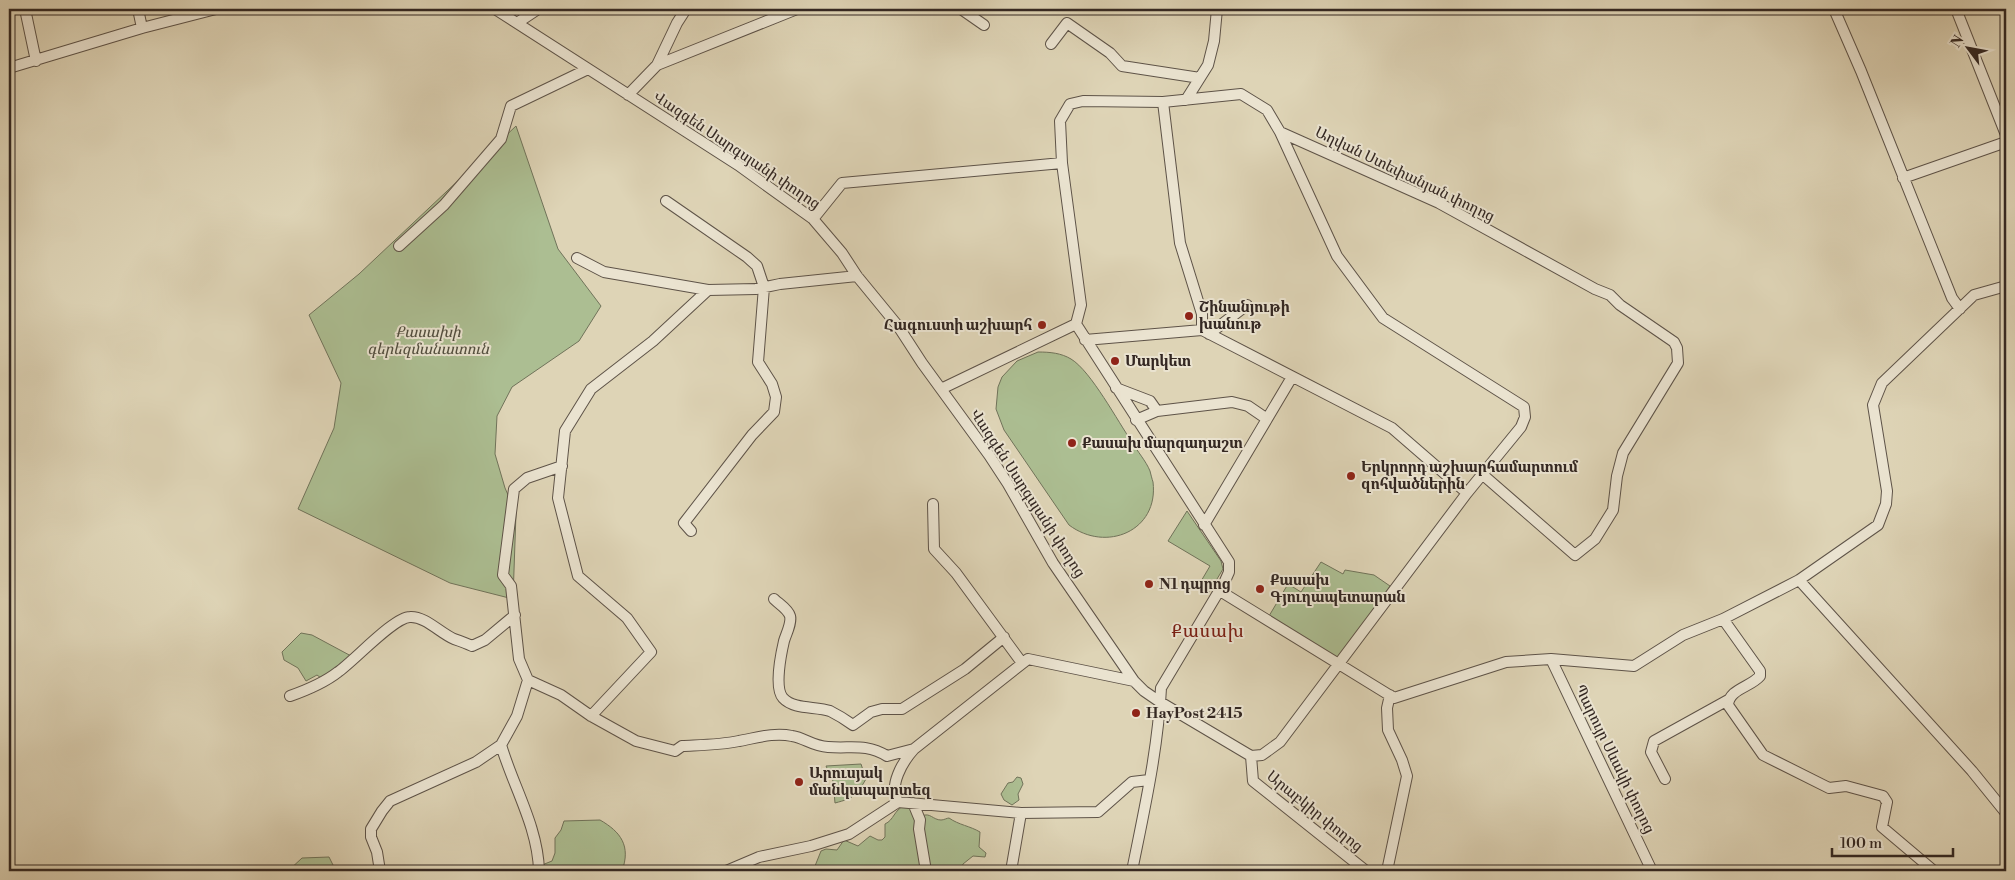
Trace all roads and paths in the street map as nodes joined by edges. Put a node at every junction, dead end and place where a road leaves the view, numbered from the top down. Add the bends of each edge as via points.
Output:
1 (25, 9) edge
2 (138, 9) edge
3 (216, 9) edge
4 (495, 9) edge
5 (538, 9) edge
6 (686, 9) edge
7 (797, 9) edge
8 (961, 9) edge
9 (1217, 9) edge
10 (1834, 9) edge
11 (1956, 9) edge
12 (517, 23) junction
13 (984, 25) dead end
14 (142, 28) junction
15 (1051, 44) dead end
16 (36, 60) junction
17 (658, 65) junction
18 (9, 68) edge
19 (588, 69) junction
20 (1200, 78) junction
21 (628, 95) junction
22 (1186, 100) junction
23 (1163, 102) junction
24 (1280, 132) junction
25 (2006, 135) edge
26 (2006, 142) edge
27 (1062, 163) junction
28 (1904, 178) junction
29 (666, 201) dead end
30 (813, 219) junction
31 (399, 246) dead end
32 (577, 258) dead end
33 (857, 276) junction
34 (2006, 286) edge
35 (764, 287) junction
36 (708, 290) junction
37 (1246, 305) dead end
38 (1960, 309) junction
39 (1076, 324) junction
40 (1206, 332) junction
41 (1085, 340) junction
42 (1292, 377) junction
43 (1116, 388) junction
44 (941, 389) junction
45 (1157, 412) junction
46 (1268, 419) junction
47 (1136, 420) junction
48 (562, 466) junction
49 (1482, 474) junction
50 (1466, 493) junction
51 (932, 504) dead end
52 (1204, 526) junction
53 (691, 531) dead end
54 (1799, 580) junction
55 (1220, 591) junction
56 (774, 599) dead end
57 (515, 615) junction
58 (1724, 619) junction
59 (1004, 637) junction
60 (1551, 659) junction
61 (1022, 663) junction
62 (1339, 664) junction
63 (528, 680) junction
64 (1134, 681) junction
65 (1390, 695) junction
66 (290, 696) dead end
67 (1728, 700) junction
68 (1160, 702) junction
69 (591, 716) junction
70 (501, 745) junction
71 (914, 749) junction
72 (1251, 756) junction
73 (1664, 779) dead end
74 (1149, 780) junction
75 (898, 802) junction
76 (914, 803) junction
77 (1021, 813) junction
78 (2006, 813) edge
79 (1363, 870) edge
80 (380, 871) edge
81 (539, 871) edge
82 (726, 871) edge
83 (926, 871) edge
84 (1011, 871) edge
85 (1132, 871) edge
86 (1387, 871) edge
87 (1652, 871) edge
88 (1934, 871) edge

1 - 16 street
2 - 14 street
3 - 14 street
4 - 12 street, Վազգեն Սարգսյանի փողոց
5 - 12 street
6 - 17 street
7 - 17 street
8 - 13 street
9 - 20 street via 1208,65
10 - 28 street
11 - 25 street
12 - 19 street, Վազգեն Սարգսյանի փողոց
14 - 16 street
15 - 20 street via 1067,23 1110,53 1122,66
16 - 18 street
17 - 21 street
19 - 21 street, Վազգեն Սարգսյանի փողոց
19 - 31 street via 511,106 501,139 444,204
20 - 22 street
21 - 30 street, Վազգեն Սարգսյանի փողոց via 738,165
22 - 23 street
22 - 24 street via 1241,94 1267,110
23 - 27 street via 1083,101 1070,104 1060,121
23 - 40 street via 1180,243
24 - 49 street via 1336,256 1382,318 1524,407 1521,427
24 - 49 street, Աղվան Ստեփանյան փողոց via 1439,203 1610,295 1674,342 1678,363 1623,453 1613,510 1595,539 1575,555
26 - 28 street
27 - 30 street via 842,183
27 - 39 street via 1081,305
28 - 38 street via 1952,298
29 - 35 street via 747,257 757,266
30 - 33 street, Վազգեն Սարգսյանի փողոց
32 - 36 street via 604,272
33 - 35 street
33 - 44 street, Վազգեն Սարգսյանի փողոց via 898,326
34 - 38 street via 1974,295
35 - 36 street
35 - 53 street via 758,362 776,396 774,412 752,435 684,523
36 - 48 street via 653,341 591,389 565,431
37 - 40 street
38 - 54 street via 1882,383 1873,405 1887,491 1878,526
39 - 41 street
39 - 44 street
40 - 41 street
40 - 42 street
41 - 43 street
42 - 46 street
42 - 50 street via 1392,428
43 - 45 street via 1150,401
43 - 47 street
44 - 64 street, Վազգեն Սարգսյանի փողոց via 989,455 1053,563
45 - 46 street via 1232,402 1248,406
45 - 47 street
46 - 52 street
47 - 52 street
48 - 57 street via 527,478 514,489 503,575 511,586
48 - 69 street via 558,498 578,576 627,618 651,652
49 - 50 street
50 - 62 street
51 - 59 street via 934,549
52 - 55 street via 1228,562 1229,572
54 - 58 street
54 - 78 street
55 - 62 street
55 - 68 street via 1161,688
56 - 59 street via 791,618 778,680 783,698 792,704 831,712 853,725 882,708 902,709 965,669
57 - 63 street via 519,659
57 - 66 street via 486,640 472,646 408,616 381,633 337,673 306,691
58 - 60 street via 1683,634 1634,666
58 - 67 street via 1760,671 1756,680 1732,694
59 - 61 street
60 - 65 street via 1506,662 1394,698
60 - 87 street, Պարույր Սևակի փողոց
61 - 64 street via 1028,659
61 - 71 street
62 - 65 street
62 - 72 street via 1280,742 1262,755
63 - 69 street via 561,695
63 - 70 street via 517,716
64 - 68 street, Վազգեն Սարգսյանի փողոց
65 - 86 street via 1388,730 1407,776
67 - 73 street via 1654,741 1651,752
67 - 88 street via 1728,705 1763,755 1829,788 1846,786 1883,796 1887,802 1882,826
68 - 72 street
68 - 74 street
69 - 71 street via 636,741 675,750 682,746 776,735 792,736 828,748 863,746 887,756
70 - 80 street via 476,762 390,801 371,829
70 - 81 street via 510,775 524,804
71 - 75 street via 896,782 895,798
72 - 79 street, Արաբկիր փողոց via 1253,782
74 - 77 street via 1132,782 1098,812
74 - 85 street
75 - 76 street
75 - 82 street via 849,834 759,857
76 - 77 street
76 - 83 street via 920,820
77 - 84 street

